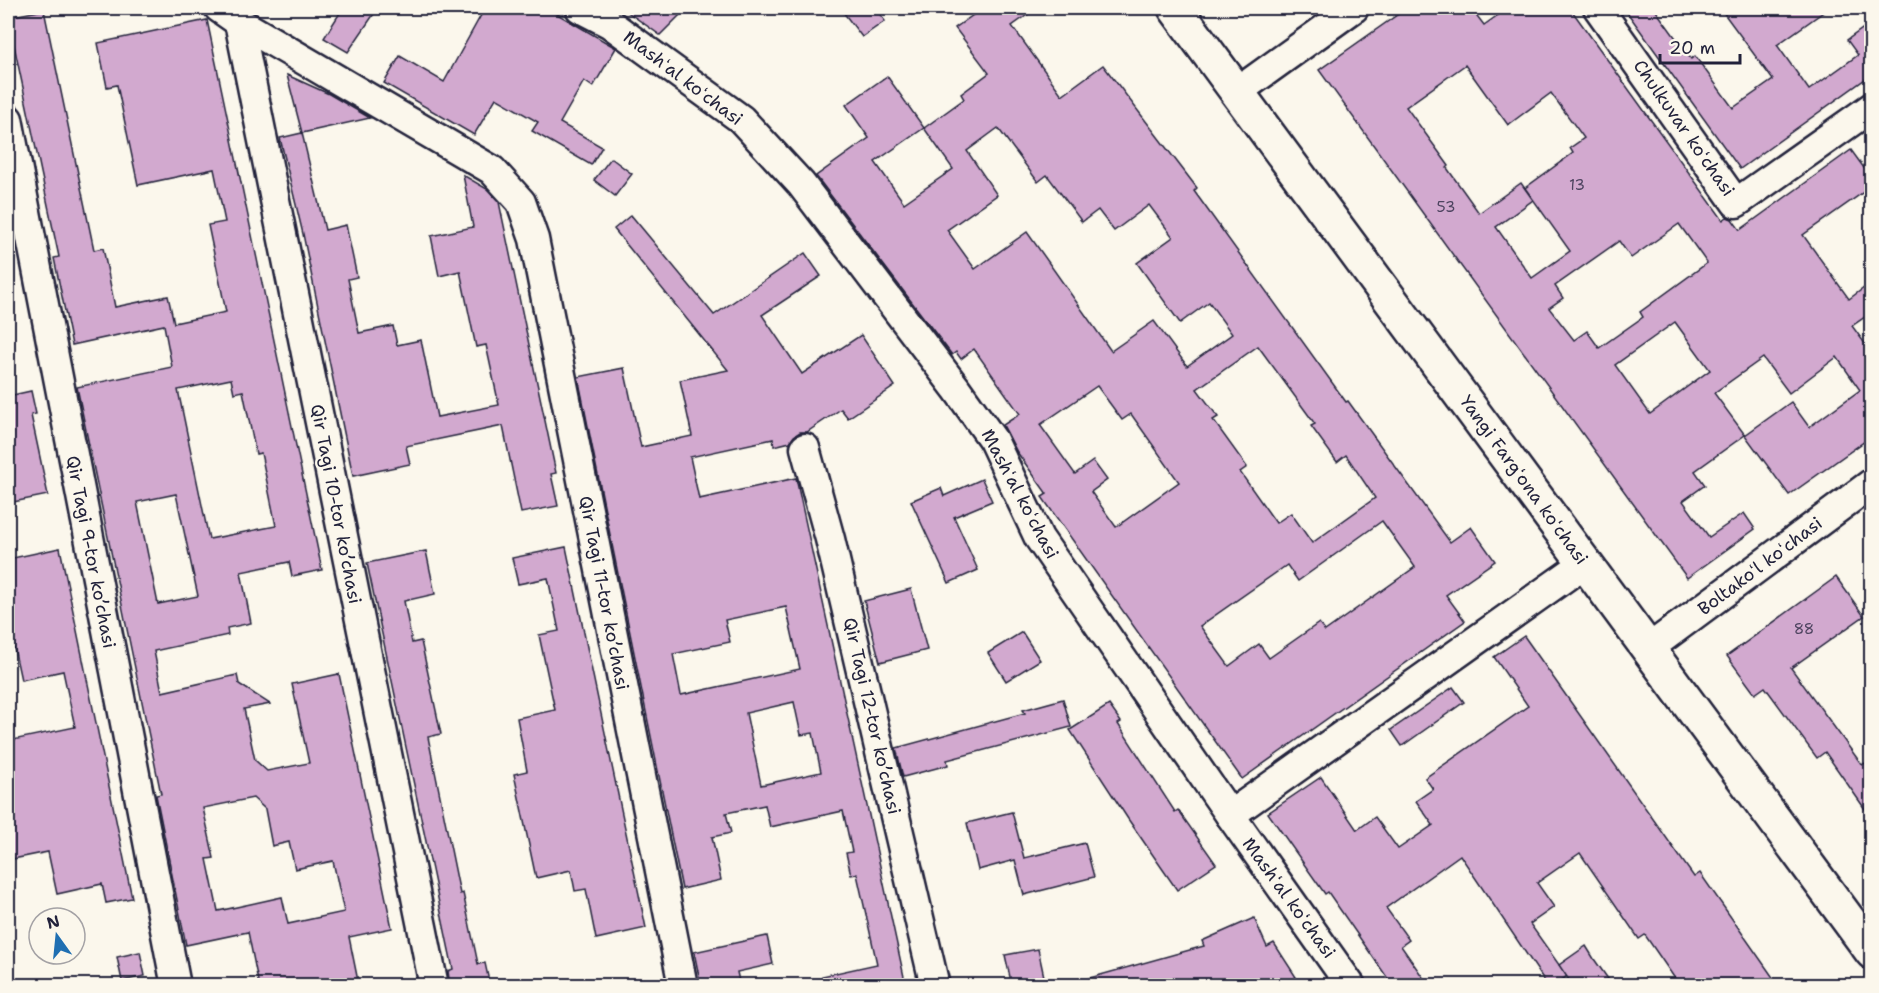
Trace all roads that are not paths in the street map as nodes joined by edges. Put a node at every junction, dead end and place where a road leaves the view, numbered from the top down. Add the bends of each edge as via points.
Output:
1 (580, 8) edge
2 (1175, 8) edge
3 (1354, 8) edge
4 (1598, 8) edge
5 (229, 15) edge
6 (1238, 92) junction
7 (1872, 107) edge
8 (8, 119) edge
9 (805, 448) dead end
10 (1872, 483) edge
11 (1585, 563) junction
12 (1648, 649) junction
13 (1230, 815) junction
14 (1872, 952) edge
15 (176, 986) edge
16 (434, 986) edge
17 (683, 986) edge
18 (935, 986) edge
19 (1351, 986) edge

1 - 13 street, Mashʻal koʻchasi via 609,23 741,119 801,184 993,440 1039,538
2 - 6 main road, Yangi Fargʻona koʻchasi
3 - 6 street
4 - 7 street, Chulkuvar koʻchasi via 1736,202
5 - 16 street, Qir Tagi 10-tor koʼchasi
5 - 17 street, Qir Tagi 11-tor koʼchasi via 492,170 521,202 534,239
6 - 11 main road, Yangi Fargʻona koʻchasi
8 - 15 street, Qir Tagi 9-tor koʼchasi
9 - 18 street, Qir Tagi 12-tor koʼchasi
10 - 12 street, Boltakoʻl koʻchasi
11 - 12 main road, Yangi Fargʻona koʻchasi
11 - 13 street
12 - 14 main road, Yangi Fargʻona koʻchasi
13 - 19 street, Mashʻal koʻchasi

